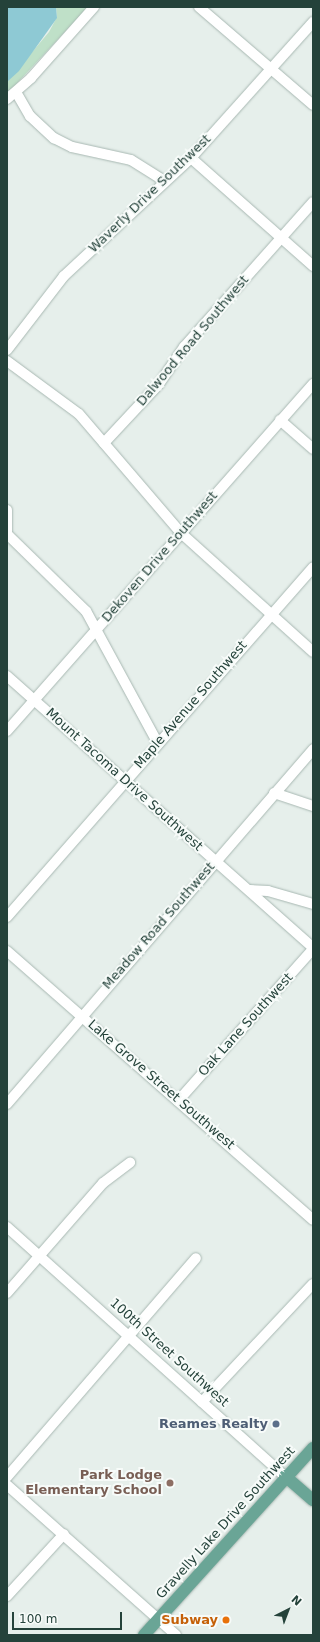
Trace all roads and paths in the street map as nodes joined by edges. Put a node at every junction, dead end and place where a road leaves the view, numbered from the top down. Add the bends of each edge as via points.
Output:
1 (94, 7) edge
2 (200, 7) edge
3 (313, 22) edge
4 (270, 69) junction
5 (16, 92) junction
6 (7, 99) edge
7 (313, 105) edge
8 (191, 158) junction
9 (164, 181) junction
10 (313, 202) edge
11 (281, 238) junction
12 (313, 266) edge
13 (7, 350) edge
14 (7, 361) edge
15 (313, 384) edge
16 (280, 420) junction
17 (104, 443) junction
18 (313, 450) edge
19 (7, 510) edge
20 (181, 533) junction
21 (7, 535) edge
22 (313, 567) edge
23 (271, 614) junction
24 (98, 628) junction
25 (313, 652) edge
26 (7, 676) edge
27 (34, 700) junction
28 (7, 731) edge
29 (157, 742) junction
30 (313, 749) edge
31 (125, 779) junction
32 (274, 793) junction
33 (313, 806) edge
34 (215, 861) junction
35 (250, 890) junction
36 (313, 904) edge
37 (7, 917) edge
38 (313, 948) edge
39 (7, 951) edge
40 (82, 1015) junction
41 (178, 1101) junction
42 (7, 1104) edge
43 (130, 1163) dead end
44 (313, 1220) edge
45 (7, 1227) edge
46 (40, 1256) junction
47 (196, 1258) dead end
48 (313, 1284) edge
49 (7, 1293) edge
50 (129, 1335) junction
51 (202, 1402) junction
52 (313, 1448) edge
53 (285, 1476) junction
54 (7, 1477) edge
55 (7, 1485) edge
56 (313, 1500) edge
57 (64, 1534) junction
58 (7, 1596) edge
59 (159, 1617) junction
60 (144, 1635) edge
61 (176, 1635) edge

1 - 5 street
2 - 4 street
3 - 4 street, Waverly Drive Southwest
4 - 7 street
4 - 8 street, Waverly Drive Southwest
5 - 6 street
5 - 9 street via 33,120 63,143 131,160
8 - 9 street, Waverly Drive Southwest
8 - 11 street
9 - 13 street, Waverly Drive Southwest via 64,276
10 - 11 street, Dalwood Road Southwest
11 - 12 street
11 - 17 street, Dalwood Road Southwest via 184,347 159,384
14 - 17 street via 66,403
15 - 16 street, Dekoven Drive Southwest
16 - 18 street
16 - 20 street, Dekoven Drive Southwest
17 - 20 street
19 - 21 street
20 - 23 street
20 - 24 street, Dekoven Drive Southwest
21 - 24 street via 34,564 73,597
22 - 23 street, Maple Avenue Southwest
23 - 25 street
23 - 29 street, Maple Avenue Southwest
24 - 27 street, Dekoven Drive Southwest
24 - 29 street
26 - 27 street, Mount Tacoma Drive Southwest
27 - 28 street, Dekoven Drive Southwest
27 - 31 street, Mount Tacoma Drive Southwest
29 - 31 street, Maple Avenue Southwest
30 - 32 street, Meadow Road Southwest
31 - 34 street, Mount Tacoma Drive Southwest
31 - 37 street, Maple Avenue Southwest
32 - 33 street
32 - 34 street, Meadow Road Southwest
34 - 35 street, Mount Tacoma Drive Southwest
34 - 40 street, Meadow Road Southwest
35 - 36 street via 268,891
35 - 38 street, Mount Tacoma Drive Southwest
38 - 41 street, Oak Lane Southwest
39 - 40 street, Lake Grove Street Southwest
40 - 41 street, Lake Grove Street Southwest
40 - 42 street, Meadow Road Southwest
41 - 44 street, Lake Grove Street Southwest
43 - 46 street via 108,1178
45 - 46 street, 100th Street Southwest
46 - 49 street
46 - 50 street, 100th Street Southwest
47 - 50 street
48 - 51 street
50 - 51 street, 100th Street Southwest
50 - 54 street
51 - 53 street, 100th Street Southwest
52 - 53 main road, Gravelly Lake Drive Southwest
53 - 56 main road, 100th Street Southwest
53 - 59 main road, Gravelly Lake Drive Southwest
55 - 57 street
57 - 58 street
57 - 59 street
59 - 60 main road, Gravelly Lake Drive Southwest
59 - 61 street

